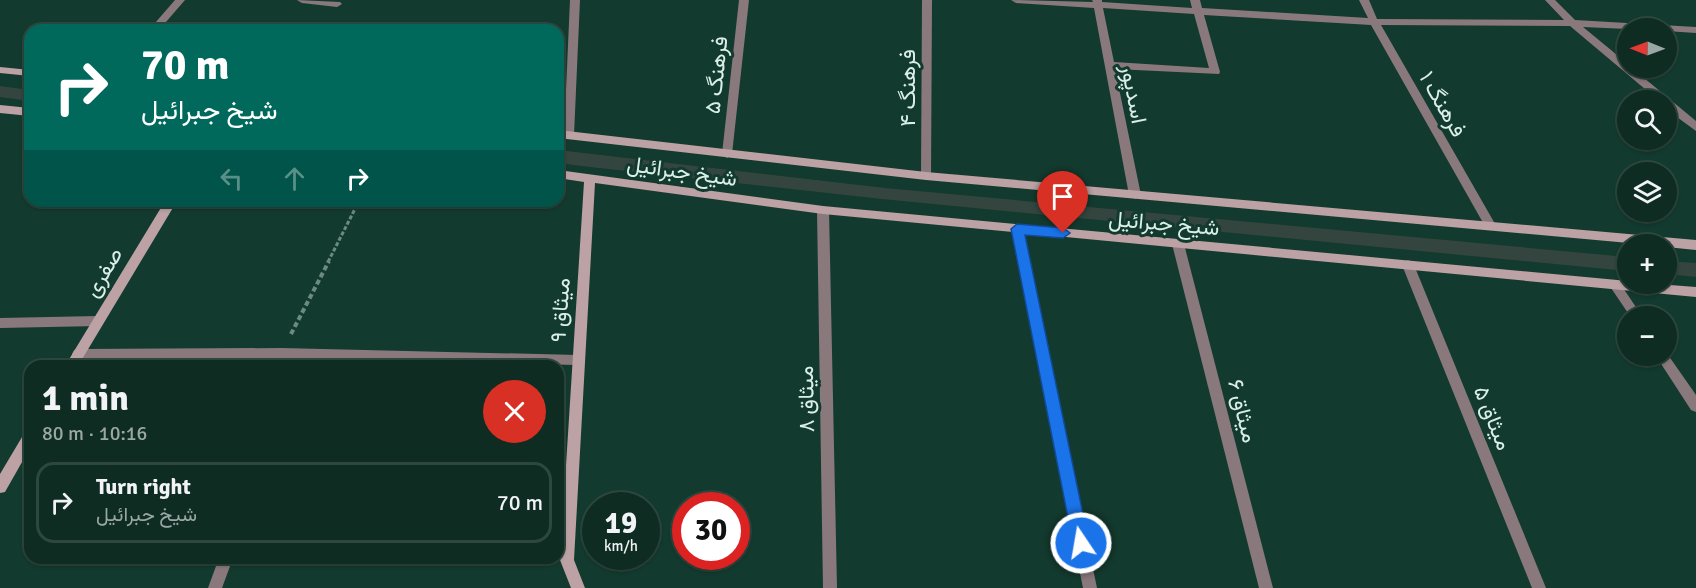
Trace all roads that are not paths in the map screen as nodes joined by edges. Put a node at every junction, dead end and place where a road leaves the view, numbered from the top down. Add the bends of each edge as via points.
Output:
1 (180, 0) edge
2 (302, 0) edge
3 (575, 0) edge
4 (744, 0) edge
5 (927, 0) edge
6 (1016, 0) edge
7 (1195, 0) edge
8 (1364, 0) edge
9 (1550, 0) edge
10 (1098, 3) edge
11 (337, 4) dead end
12 (1198, 11) junction
13 (1374, 22) junction
14 (1572, 23) junction
15 (159, 24) edge
16 (1696, 30) edge
17 (1109, 65) junction
18 (0, 70) edge
19 (24, 72) edge
20 (1651, 90) edge
21 (0, 109) edge
22 (24, 111) edge
23 (1677, 112) edge
24 (564, 124) edge
25 (1696, 127) edge
26 (564, 135) edge
27 (727, 154) junction
28 (564, 175) edge
29 (926, 176) junction
30 (590, 178) junction
31 (1135, 195) junction
32 (167, 207) edge
33 (823, 210) junction
34 (1490, 225) junction
35 (1017, 229) junction
36 (1179, 244) junction
37 (1696, 245) edge
38 (1408, 265) junction
39 (1616, 285) junction
40 (1696, 292) edge
41 (1630, 306) edge
42 (98, 321) junction
43 (0, 323) edge
44 (78, 354) junction
45 (74, 360) edge
46 (301, 360) edge
47 (578, 360) junction
48 (1669, 366) edge
49 (1696, 406) edge
50 (24, 446) edge
51 (0, 487) edge
52 (224, 564) edge
53 (215, 588) edge
54 (578, 588) edge
55 (830, 588) edge
56 (1090, 588) edge
57 (1266, 588) edge
58 (1539, 588) edge

1 - 15 street
2 - 11 street
3 - 24 street
4 - 27 street, فرهنگ ۵
5 - 29 street, فرهنگ ۴
6 - 10 street
7 - 12 street
8 - 13 street, فرهنگ ۱
9 - 14 street
10 - 12 street
10 - 17 street, اسدپور
12 - 13 street
12 - 17 street via 1215,72
13 - 14 street
13 - 34 street, فرهنگ ۱
14 - 16 street
14 - 20 street
17 - 31 street, اسدپور
18 - 19 street
21 - 22 street
23 - 25 street
26 - 27 street, شیخ جبرائیل
27 - 29 street, شیخ جبرائیل
28 - 30 street, شیخ جبرائیل
29 - 31 street, شیخ جبرائیل
30 - 33 street, شیخ جبرائیل
30 - 47 street, میثاق ۹
31 - 34 street, شیخ جبرائیل
32 - 42 street, صفری
33 - 35 street, شیخ جبرائیل
33 - 55 street, میثاق ۸
34 - 37 street, شیخ جبرائیل
35 - 36 street, شیخ جبرائیل
35 - 56 street
36 - 38 street, شیخ جبرائیل
36 - 57 street, میثاق ۶
38 - 39 street, شیخ جبرائیل
38 - 58 street, میثاق ۵
39 - 40 street, شیخ جبرائیل
39 - 41 street
42 - 43 street
42 - 44 street, صفری
44 - 45 street, صفری
44 - 46 street via 281,353
46 - 47 street
47 - 54 street, میثاق ۹ via 567,560
48 - 49 street
50 - 51 street
52 - 53 street

